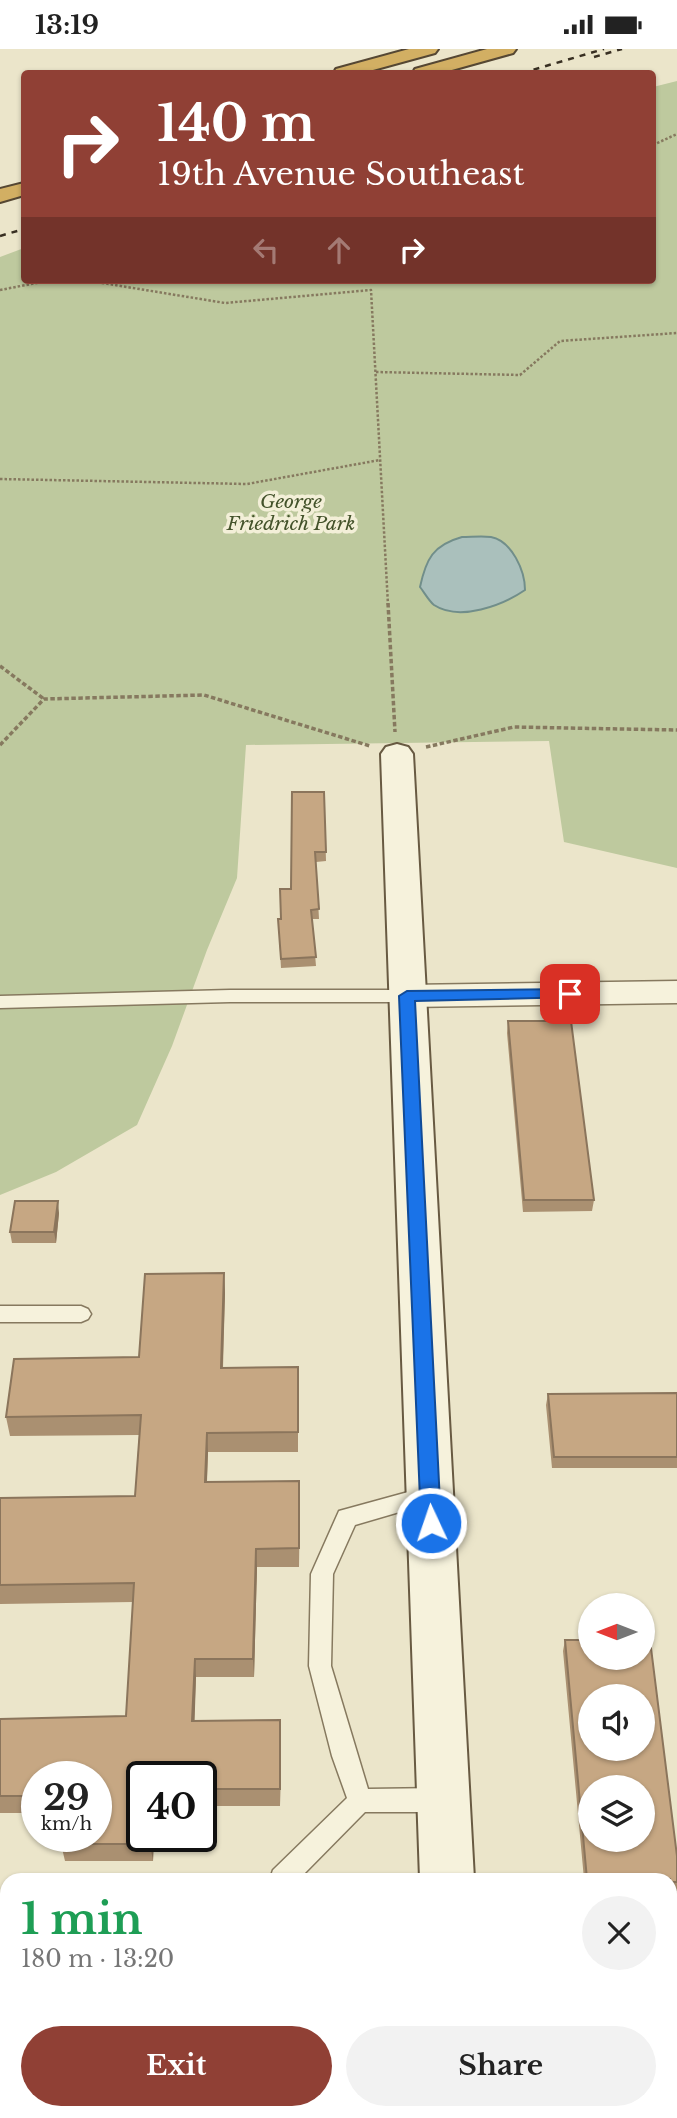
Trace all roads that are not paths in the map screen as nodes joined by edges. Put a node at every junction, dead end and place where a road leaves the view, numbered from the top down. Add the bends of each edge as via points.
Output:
1 (429, 49) edge
2 (507, 49) edge
3 (353, 70) edge
4 (433, 70) edge
5 (21, 190) edge
6 (0, 196) edge
7 (397, 754) road end
8 (677, 992) edge
9 (407, 996) junction
10 (0, 1002) edge
11 (0, 1314) edge
12 (81, 1314) dead end
13 (430, 1495) junction
14 (443, 1800) junction
15 (360, 1801) junction
16 (288, 1873) edge
17 (447, 1873) edge

1 - 3 highway
2 - 4 highway
5 - 6 highway
7 - 9 street
8 - 9 street
9 - 10 lane
9 - 13 street
11 - 12 lane
13 - 14 street
13 - 15 lane via 347,1518 322,1574 320,1666
14 - 15 lane
14 - 17 street
15 - 16 lane

